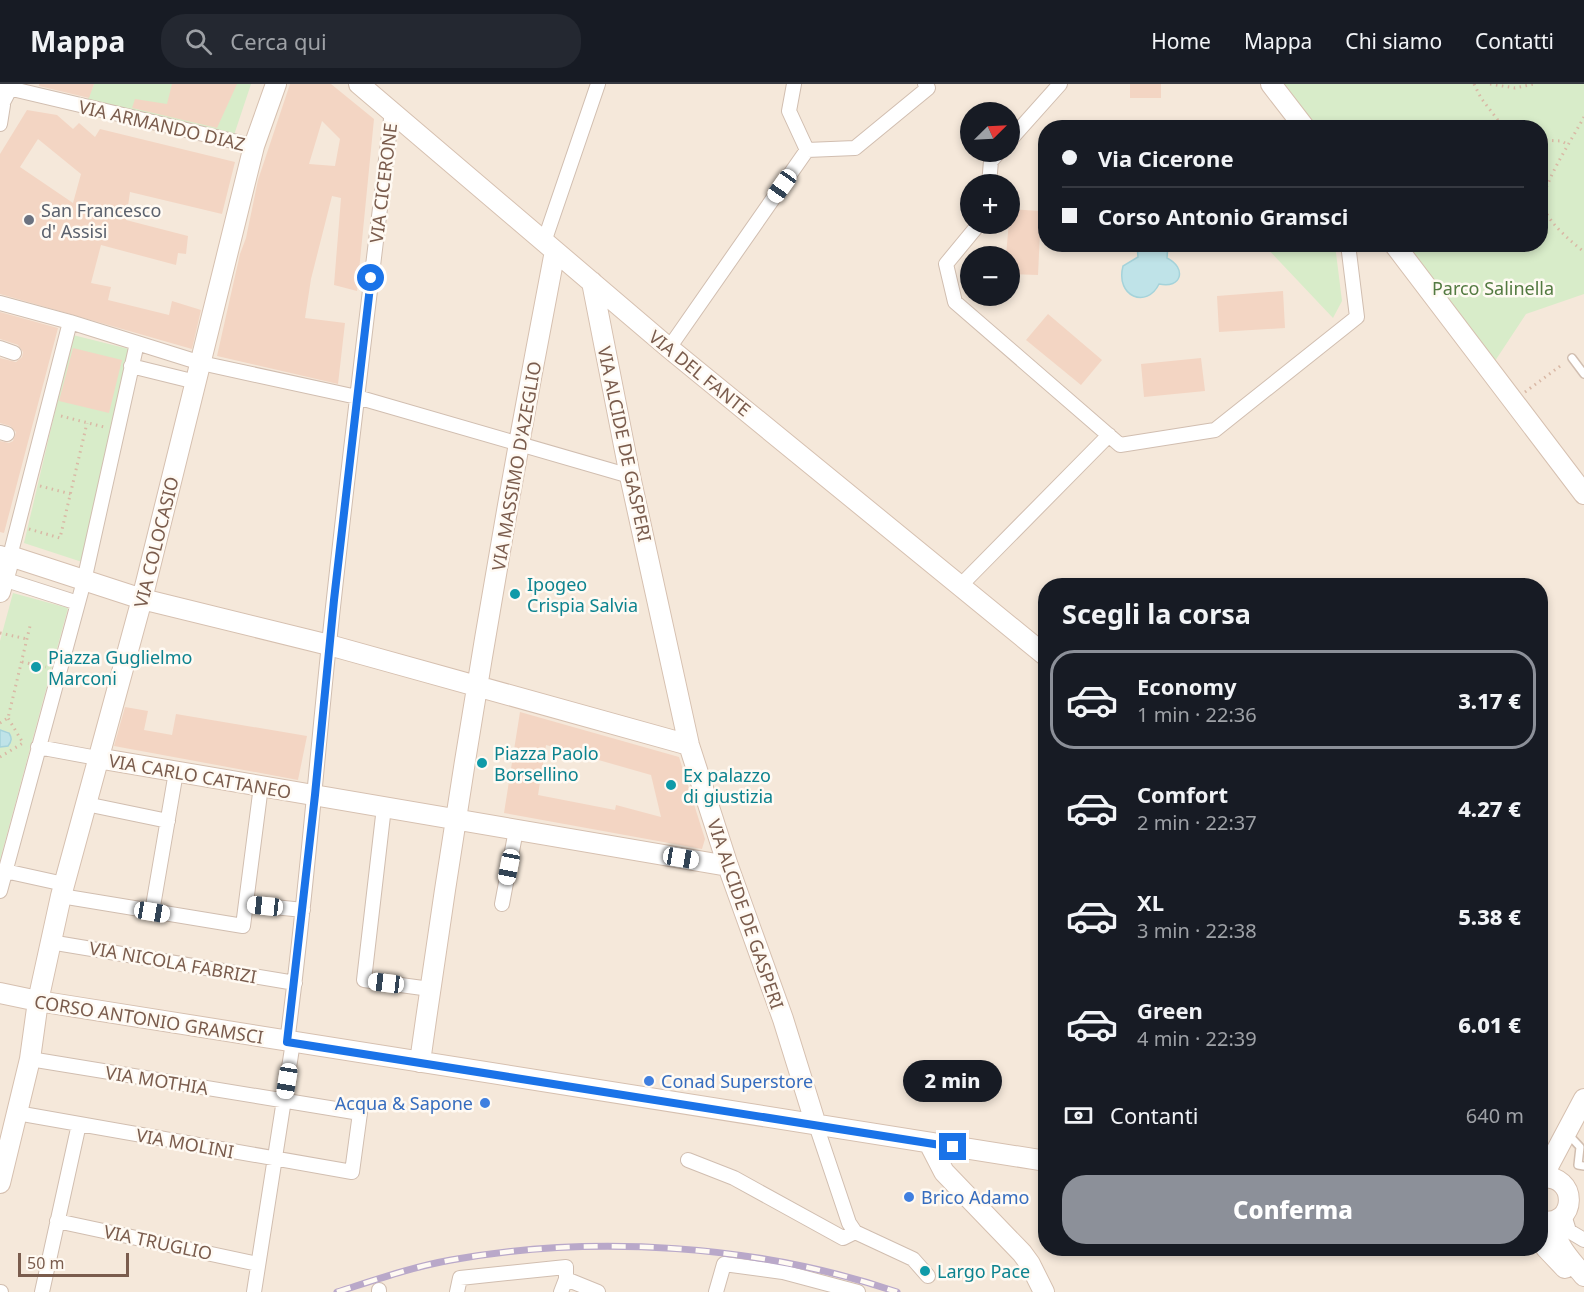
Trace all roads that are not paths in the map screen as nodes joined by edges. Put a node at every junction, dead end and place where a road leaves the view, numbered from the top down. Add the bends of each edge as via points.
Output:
1 (276, 84) edge
2 (359, 84) edge
3 (597, 84) edge
4 (794, 84) edge
5 (925, 84) edge
6 (1060, 84) edge
7 (1271, 84) edge
8 (5, 88) edge
9 (1, 107) edge
10 (392, 111) junction
11 (1299, 120) edge
12 (0, 124) edge
13 (1020, 129) edge
14 (254, 146) junction
15 (807, 150) junction
16 (971, 234) edge
17 (550, 246) junction
18 (1349, 252) edge
19 (1401, 252) edge
20 (592, 282) junction
21 (0, 303) edge
22 (70, 322) junction
23 (137, 343) junction
24 (0, 348) edge
25 (669, 348) junction
26 (14, 353) dead end
27 (1572, 358) road end
28 (201, 363) junction
29 (131, 366) junction
30 (1584, 374) edge
31 (196, 382) junction
32 (357, 397) junction
33 (1109, 435) junction
34 (518, 443) junction
35 (630, 476) junction
36 (1584, 494) edge
37 (5, 554) edge
38 (90, 583) junction
39 (2, 586) edge
40 (960, 586) junction
41 (142, 599) junction
42 (78, 603) junction
43 (329, 645) junction
44 (1038, 646) edge
45 (473, 684) junction
46 (689, 745) junction
47 (39, 747) junction
48 (97, 758) junction
49 (176, 772) junction
50 (261, 786) junction
51 (315, 795) junction
52 (86, 804) junction
53 (384, 807) junction
54 (168, 821) junction
55 (451, 822) junction
56 (509, 828) junction
57 (728, 866) junction
58 (10, 872) junction
59 (63, 890) junction
60 (0, 891) edge
61 (246, 903) junction
62 (502, 904) dead end
63 (303, 910) junction
64 (152, 912) junction
65 (50, 942) junction
66 (295, 983) junction
67 (430, 988) junction
68 (0, 993) edge
69 (38, 1001) junction
70 (290, 1042) junction
71 (30, 1059) junction
72 (420, 1062) junction
73 (1584, 1099) edge
74 (284, 1100) junction
75 (17, 1113) junction
76 (80, 1124) junction
77 (816, 1125) junction
78 (1565, 1134) junction
79 (930, 1143) junction
80 (275, 1160) junction
81 (688, 1160) dead end
82 (1038, 1160) edge
83 (1584, 1166) edge
84 (352, 1172) joint
85 (1548, 1176) edge
86 (1548, 1180) edge
87 (0, 1183) edge
88 (57, 1221) junction
89 (1551, 1221) edge
90 (855, 1232) junction
91 (1584, 1240) edge
92 (1548, 1251) edge
93 (258, 1264) junction
94 (928, 1276) dead end
95 (1584, 1276) edge
96 (565, 1279) edge
97 (1584, 1282) edge
98 (833, 1288) edge
99 (42, 1292) edge
100 (254, 1292) edge
101 (457, 1292) edge
102 (598, 1292) edge
103 (716, 1292) edge
104 (858, 1292) edge
105 (1044, 1292) edge

1 - 14 street, VIA COLOCASIO
2 - 10 street, VIA DEL FANTE
3 - 17 street
4 - 15 street via 789,111
5 - 15 street via 928,88 855,148
6 - 13 street
7 - 11 street
8 - 9 street
8 - 14 street, VIA ARMANDO DIAZ
9 - 12 street
10 - 17 street, VIA DEL FANTE
10 - 32 street, VIA CICERONE
14 - 28 street, VIA COLOCASIO
15 - 25 street
16 - 33 street via 946,264 955,302
17 - 20 street, VIA DEL FANTE
17 - 34 street, VIA MASSIMO D'AZEGLIO
18 - 33 street via 1357,317 1215,430 1120,445
19 - 36 street
20 - 25 street, VIA DEL FANTE
20 - 35 street, VIA ALCIDE DE GASPERI
21 - 22 street
22 - 23 street
22 - 37 street via 18,526
23 - 28 street
23 - 29 street
24 - 26 street
25 - 40 street, VIA DEL FANTE
27 - 30 lane
28 - 31 street, VIA COLOCASIO
28 - 32 street
29 - 31 street
29 - 38 street
31 - 41 street, VIA COLOCASIO
32 - 34 street
32 - 43 street, VIA CICERONE
33 - 40 street
34 - 35 street
34 - 45 street, VIA MASSIMO D'AZEGLIO
35 - 46 street, VIA ALCIDE DE GASPERI
37 - 38 street
37 - 39 street
38 - 41 street
38 - 42 street
39 - 42 street
40 - 44 street, VIA DEL FANTE
41 - 43 street
41 - 48 street, VIA COLOCASIO
42 - 47 street
43 - 45 street
43 - 51 street, VIA CICERONE
45 - 46 street
45 - 55 street, VIA MASSIMO D'AZEGLIO
46 - 57 street, VIA ALCIDE DE GASPERI
47 - 48 street
47 - 58 street
48 - 49 street, VIA CARLO CATTANEO
48 - 52 street, VIA COLOCASIO
49 - 50 street, VIA CARLO CATTANEO
49 - 54 street
50 - 51 street, VIA CARLO CATTANEO
50 - 61 street
51 - 53 street, VIA CARLO CATTANEO
51 - 63 street, VIA CICERONE
52 - 54 street
52 - 59 street, VIA COLOCASIO
53 - 55 street, VIA CARLO CATTANEO
53 - 67 street via 364,980
54 - 64 street
55 - 56 street, VIA CARLO CATTANEO
55 - 67 street
56 - 57 street
56 - 62 street
57 - 77 street, VIA ALCIDE DE GASPERI
58 - 59 street
58 - 60 street
59 - 64 street
59 - 65 street, VIA COLOCASIO
61 - 63 street
61 - 64 street via 243,926
63 - 66 street, VIA CICERONE
65 - 66 street, VIA NICOLA FABRIZI
65 - 69 street, VIA COLOCASIO
66 - 70 street, VIA CICERONE
67 - 72 street
68 - 69 street, CORSO ANTONIO GRAMSCI
69 - 70 street, CORSO ANTONIO GRAMSCI
69 - 71 street, VIA COLOCASIO
70 - 72 street, CORSO ANTONIO GRAMSCI
70 - 74 street, VIA CICERONE
71 - 74 street, VIA MOTHIA
71 - 75 street, VIA COLOCASIO
72 - 77 street, CORSO ANTONIO GRAMSCI
73 - 78 street
74 - 80 street, VIA CICERONE
74 - 84 street, VIA MOTHIA via 360,1113
75 - 76 street, VIA MOLINI
75 - 87 street, VIA COLOCASIO
76 - 80 street, VIA MOLINI
76 - 88 street
77 - 79 street, CORSO ANTONIO GRAMSCI
77 - 90 street, VIA ALCIDE DE GASPERI
78 - 83 lane via 1580,1147 1578,1165
78 - 85 street
79 - 82 street, CORSO ANTONIO GRAMSCI
79 - 105 street via 944,1173 1022,1252
80 - 84 street, VIA MOLINI
80 - 93 street, VIA CICERONE
81 - 90 street via 734,1178 843,1238
86 - 89 street via 1567,1190 1569,1200
88 - 93 street, VIA TRUGLIO
88 - 99 street
89 - 91 street
89 - 95 street via 1556,1237
90 - 94 street via 912,1259
92 - 97 street
93 - 100 street, VIA CICERONE
96 - 101 street via 460,1278
96 - 102 street
98 - 103 street via 783,1272 724,1264
98 - 104 street

